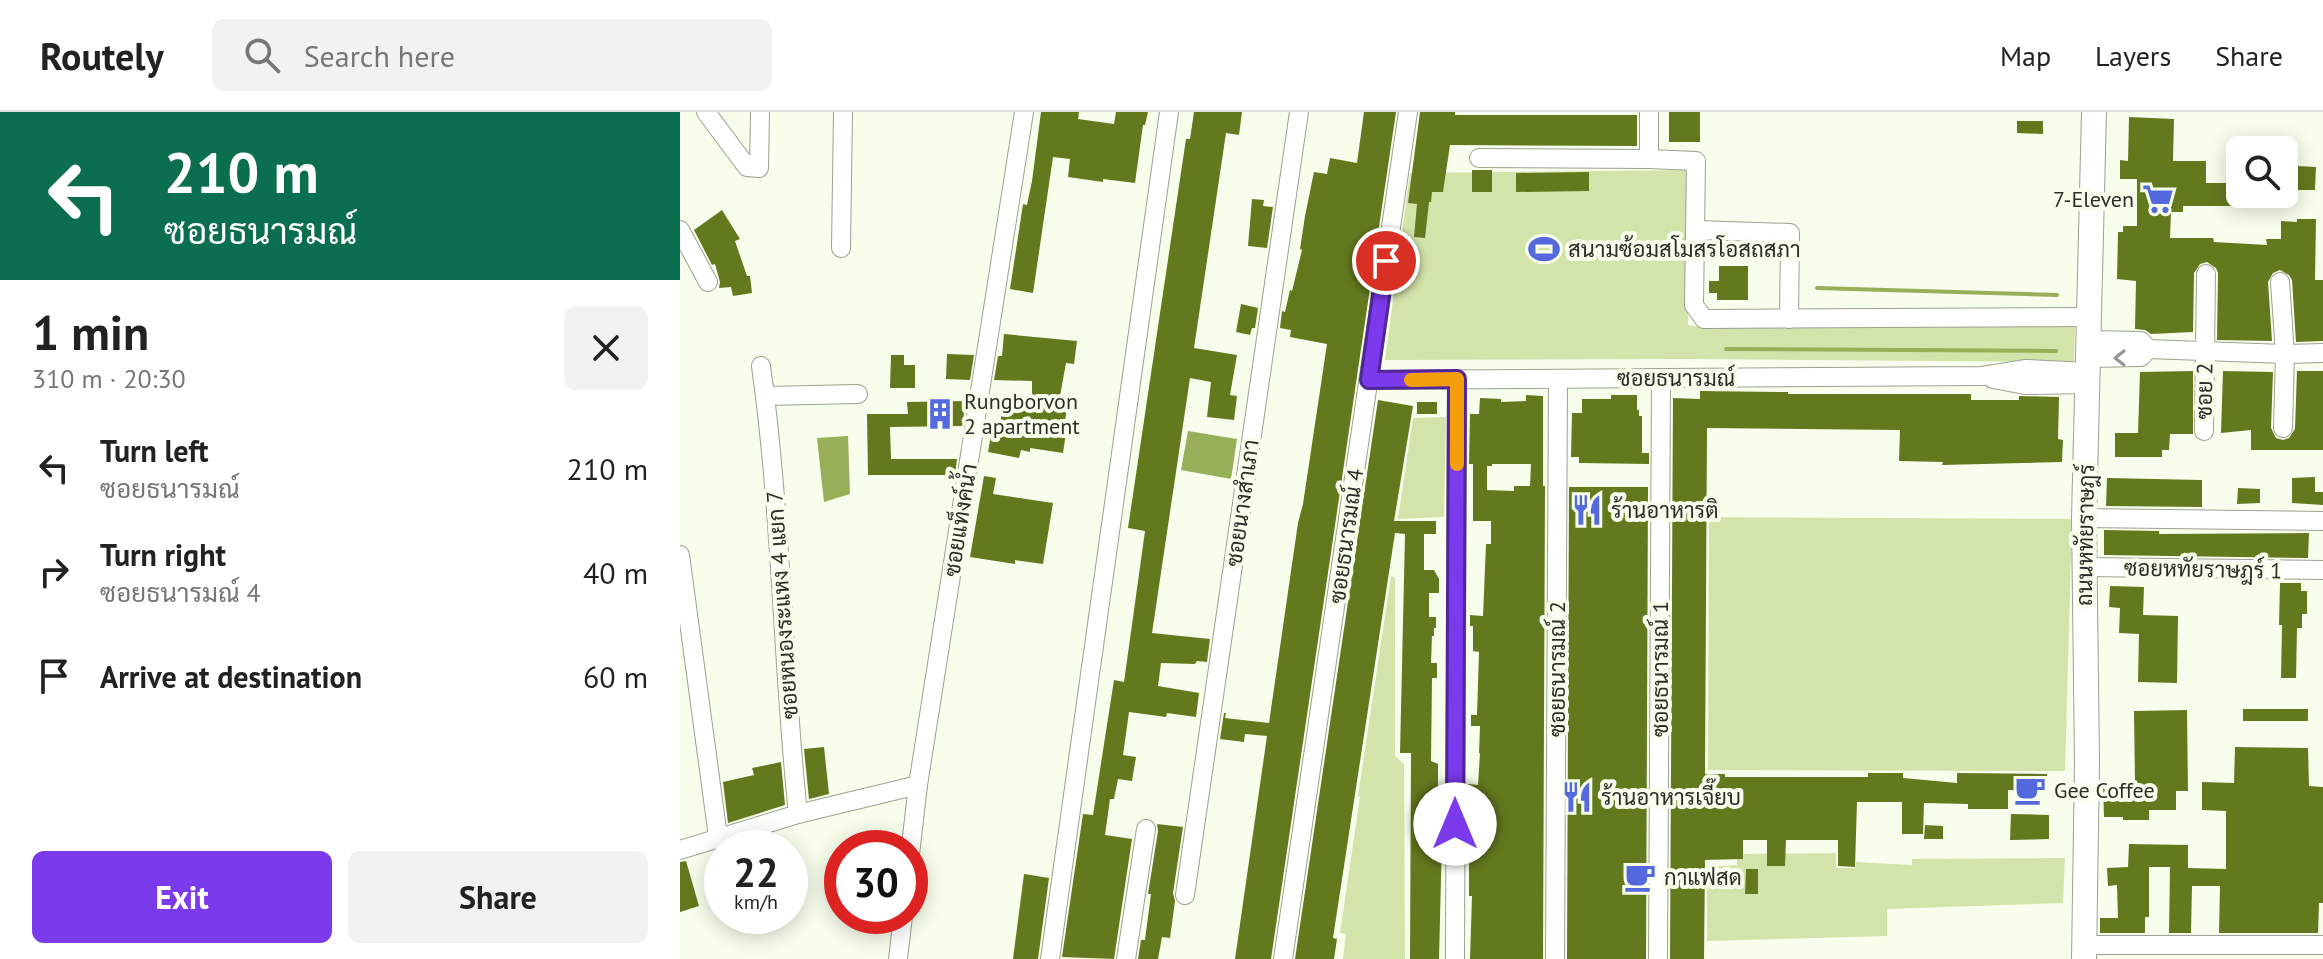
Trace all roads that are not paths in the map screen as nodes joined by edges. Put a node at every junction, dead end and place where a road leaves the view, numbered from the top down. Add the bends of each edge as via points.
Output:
1 (706, 112) edge
2 (760, 112) edge
3 (843, 112) edge
4 (1024, 112) edge
5 (1169, 112) edge
6 (1299, 112) edge
7 (1408, 112) edge
8 (1649, 112) edge
9 (2094, 112) edge
10 (1479, 158) dead end
11 (1649, 159) junction
12 (1696, 230) junction
13 (681, 234) edge
14 (841, 248) dead end
15 (2206, 274) dead end
16 (708, 282) dead end
17 (2280, 282) dead end
18 (1789, 319) junction
19 (2205, 351) junction
20 (2323, 353) edge
21 (2089, 354) junction
22 (2285, 354) junction
23 (761, 366) dead end
24 (1661, 378) junction
25 (1457, 379) junction
26 (1558, 379) junction
27 (1369, 380) junction
28 (858, 394) dead end
29 (765, 396) junction
30 (2283, 428) dead end
31 (2204, 431) dead end
32 (2084, 518) junction
33 (2323, 521) edge
34 (680, 555) edge
35 (2084, 567) junction
36 (2323, 570) edge
37 (918, 785) junction
38 (798, 814) junction
39 (1146, 829) dead end
40 (717, 830) edge
41 (742, 830) edge
42 (913, 830) edge
43 (704, 842) edge
44 (680, 850) edge
45 (1185, 895) dead end
46 (901, 934) edge
47 (2323, 945) edge
48 (2084, 952) edge
49 (898, 959) edge
50 (1050, 959) edge
51 (1126, 959) edge
52 (1283, 959) edge
53 (1455, 959) edge
54 (1555, 959) edge
55 (1658, 959) edge

1 - 2 street via 747,167 759,168
3 - 14 street
4 - 37 street, ซอยแท็งค์น้ำ
5 - 50 street
6 - 45 street, ซอยนางสำเภา
7 - 27 street, ซอยธนารมณ์ 4
8 - 11 street
9 - 21 main road, ถนนหทัยราษฎร์
10 - 11 street
11 - 12 street via 1696,161
12 - 18 street via 1694,305 1704,319
12 - 18 street via 1790,233
13 - 16 street
15 - 19 street, ซอย 2
17 - 22 street
18 - 21 street
19 - 21 street via 2148,349 2141,341
19 - 22 street
19 - 31 street, ซอย 2
20 - 22 street
21 - 24 street, ซอยธนารมณ์ via 1982,376
21 - 32 main road, ถนนหทัยราษฎร์
22 - 30 street
23 - 29 street, ซอยหนองระแหง 4 แยก 7
24 - 26 street, ซอยธนารมณ์
24 - 55 street, ซอยธนารมณ์ 1
25 - 26 street, ซอยธนารมณ์
25 - 27 street, ซอยธนารมณ์
25 - 53 street
26 - 54 street, ซอยธนารมณ์ 2
27 - 52 street, ซอยธนารมณ์ 4
28 - 29 street
29 - 38 street, ซอยหนองระแหง 4 แยก 7
32 - 33 street
32 - 35 main road, ถนนหทัยราษฎร์
34 - 40 street
35 - 36 street, ซอยหทัยราษฎร์ 1
35 - 48 main road, ถนนหทัยราษฎร์
37 - 38 street
37 - 42 street, ซอยแท็งค์น้ำ
38 - 41 street
39 - 51 street
43 - 44 street
46 - 49 street
47 - 48 street

